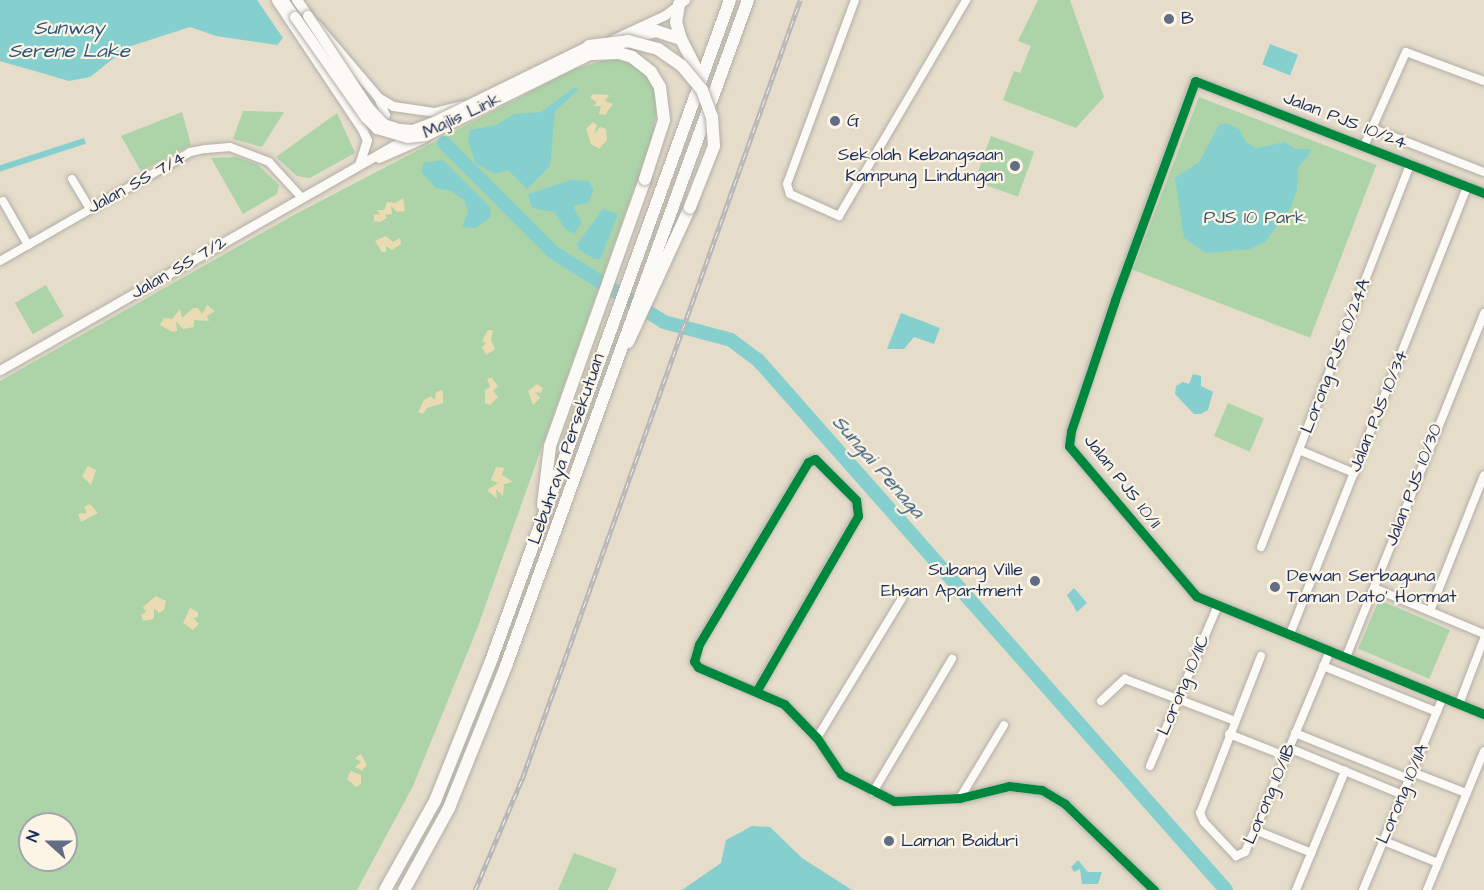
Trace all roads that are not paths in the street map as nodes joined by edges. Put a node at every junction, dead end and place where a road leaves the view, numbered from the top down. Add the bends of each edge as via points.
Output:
1 (276, 0) edge
2 (283, 0) edge
3 (297, 0) edge
4 (730, 0) edge
5 (748, 0) edge
6 (855, 0) edge
7 (966, 0) edge
8 (682, 2) edge
9 (308, 16) junction
10 (637, 37) joint
11 (681, 39) junction
12 (591, 50) junction
13 (701, 78) junction
14 (1195, 81) joint
15 (1484, 81) edge
16 (378, 97) junction
17 (482, 100) junction
18 (346, 105) junction
19 (1371, 128) junction
20 (1364, 146) junction
21 (1410, 164) junction
22 (357, 166) junction
23 (1484, 172) edge
24 (72, 180) dead end
25 (1467, 186) junction
26 (1484, 193) edge
27 (302, 198) junction
28 (3, 201) dead end
29 (90, 209) junction
30 (28, 245) junction
31 (0, 261) edge
32 (1484, 313) edge
33 (616, 356) junction
34 (0, 370) edge
35 (1299, 450) junction
36 (1354, 473) junction
37 (1484, 475) edge
38 (542, 521) junction
39 (1261, 547) dead end
40 (1374, 588) junction
41 (902, 598) dead end
42 (1218, 605) junction
43 (1430, 611) junction
44 (1290, 634) junction
45 (1484, 634) edge
46 (1484, 639) edge
47 (1330, 651) junction
48 (1261, 656) dead end
49 (1346, 657) junction
50 (952, 659) dead end
51 (1323, 666) junction
52 (757, 690) junction
53 (1443, 697) junction
54 (1178, 699) junction
55 (1101, 701) dead end
56 (1459, 704) junction
57 (1437, 712) junction
58 (1484, 714) edge
59 (1235, 721) junction
60 (1004, 726) dead end
61 (1295, 732) junction
62 (1229, 734) junction
63 (817, 738) junction
64 (1484, 751) edge
65 (1287, 752) junction
66 (1150, 766) dead end
67 (1344, 771) junction
68 (1411, 776) junction
69 (873, 792) junction
70 (1466, 793) junction
71 (1403, 795) junction
72 (960, 798) junction
73 (1255, 830) junction
74 (1384, 841) junction
75 (1312, 853) junction
76 (1438, 863) junction
77 (386, 890) edge
78 (404, 890) edge
79 (1154, 890) edge
80 (1296, 890) edge
81 (1363, 890) edge
82 (1426, 890) edge

1 - 18 street
2 - 12 main road, Majlis Link, bridge via 366,118 377,129 408,138 426,136
3 - 9 main road, Majlis Link
4 - 13 highway, Lebuhraya Persekutuan
5 - 33 highway, Lebuhraya Persekutuan
6 - 7 street via 788,184 789,194 835,215 849,209
8 - 11 highway via 676,18
8 - 17 street, Jalan SS 7/2
9 - 12 main road, Majlis Link, bridge via 369,108 384,124 399,129 413,130 434,122
9 - 16 street
10 - 11 highway via 656,31
10 - 22 street, Jalan SS 7/2
11 - 13 highway
12 - 33 highway, bridge via 628,41 668,55 696,82 712,117 714,146 707,171 638,324
12 - 38 highway, bridge via 619,53 641,63 660,87 664,114 545,461
13 - 38 highway, Lebuhraya Persekutuan
14 - 20 street, Jalan PJS 10/24
14 - 42 street, Jalan PJS 10/11 via 1115,300 1069,446 1188,590
15 - 19 street via 1406,52
16 - 17 street via 411,111 434,112
16 - 18 street via 385,114 375,127 358,118
17 - 22 street, Jalan SS 7/2
18 - 22 street via 367,140
19 - 20 street
19 - 23 street
20 - 21 street, Jalan PJS 10/24
21 - 25 street, Jalan PJS 10/24
21 - 35 street, Lorong PJS 10/24A
22 - 27 street, Jalan SS 7/2
24 - 29 street
25 - 26 street, Jalan PJS 10/24
25 - 36 street, Jalan PJS 10/34
27 - 29 street, Jalan SS 7/4 via 269,162 230,147 190,152
27 - 34 street, Jalan SS 7/2
28 - 30 street
29 - 30 street, Jalan SS 7/4
30 - 31 street, Jalan SS 7/4
32 - 40 street, Jalan PJS 10/30
33 - 78 highway, Lebuhraya Persekutuan via 494,696 449,808
35 - 36 street
35 - 39 street, Lorong PJS 10/24A
36 - 44 street, Jalan PJS 10/34
37 - 43 street
38 - 77 highway, Lebuhraya Persekutuan via 447,774
40 - 43 street
40 - 49 street, Jalan PJS 10/30
41 - 63 street
42 - 44 street, Jalan PJS 10/11
42 - 54 street, Lorong 10/11C
43 - 45 street
44 - 47 street, Jalan PJS 10/11
46 - 56 street
47 - 49 street, Jalan PJS 10/11
47 - 51 street, Lorong 10/11B
48 - 59 street, Lorong 10/11B
49 - 53 street, Jalan PJS 10/11
50 - 69 street
51 - 57 street
51 - 61 street, Lorong 10/11B
52 - 52 street via 858,516 859,508 832,472 815,459 808,462 705,634 694,661 703,672
52 - 63 street via 784,704
53 - 56 street, Jalan PJS 10/11
53 - 57 street, Lorong 10/11A
54 - 55 street via 1125,680
54 - 59 street
54 - 66 street, Lorong 10/11C
56 - 58 street, Jalan PJS 10/11
57 - 68 street, Lorong 10/11A
59 - 62 street, Lorong 10/11B
60 - 72 street
61 - 65 street, Lorong 10/11B
61 - 68 street
62 - 65 street
62 - 73 street, Lorong 10/11B via 1200,813 1236,856 1245,852
63 - 69 street via 841,774
64 - 70 street
65 - 67 street
65 - 73 street, Lorong 10/11B
67 - 71 street
67 - 75 street
68 - 70 street
68 - 71 street, Lorong 10/11A
69 - 72 street via 903,802
70 - 76 street
71 - 74 street, Lorong 10/11A
72 - 79 street via 1009,786 1042,790 1065,804
73 - 75 street
74 - 76 street
74 - 81 street, Lorong 10/11A
75 - 80 street
76 - 82 street

